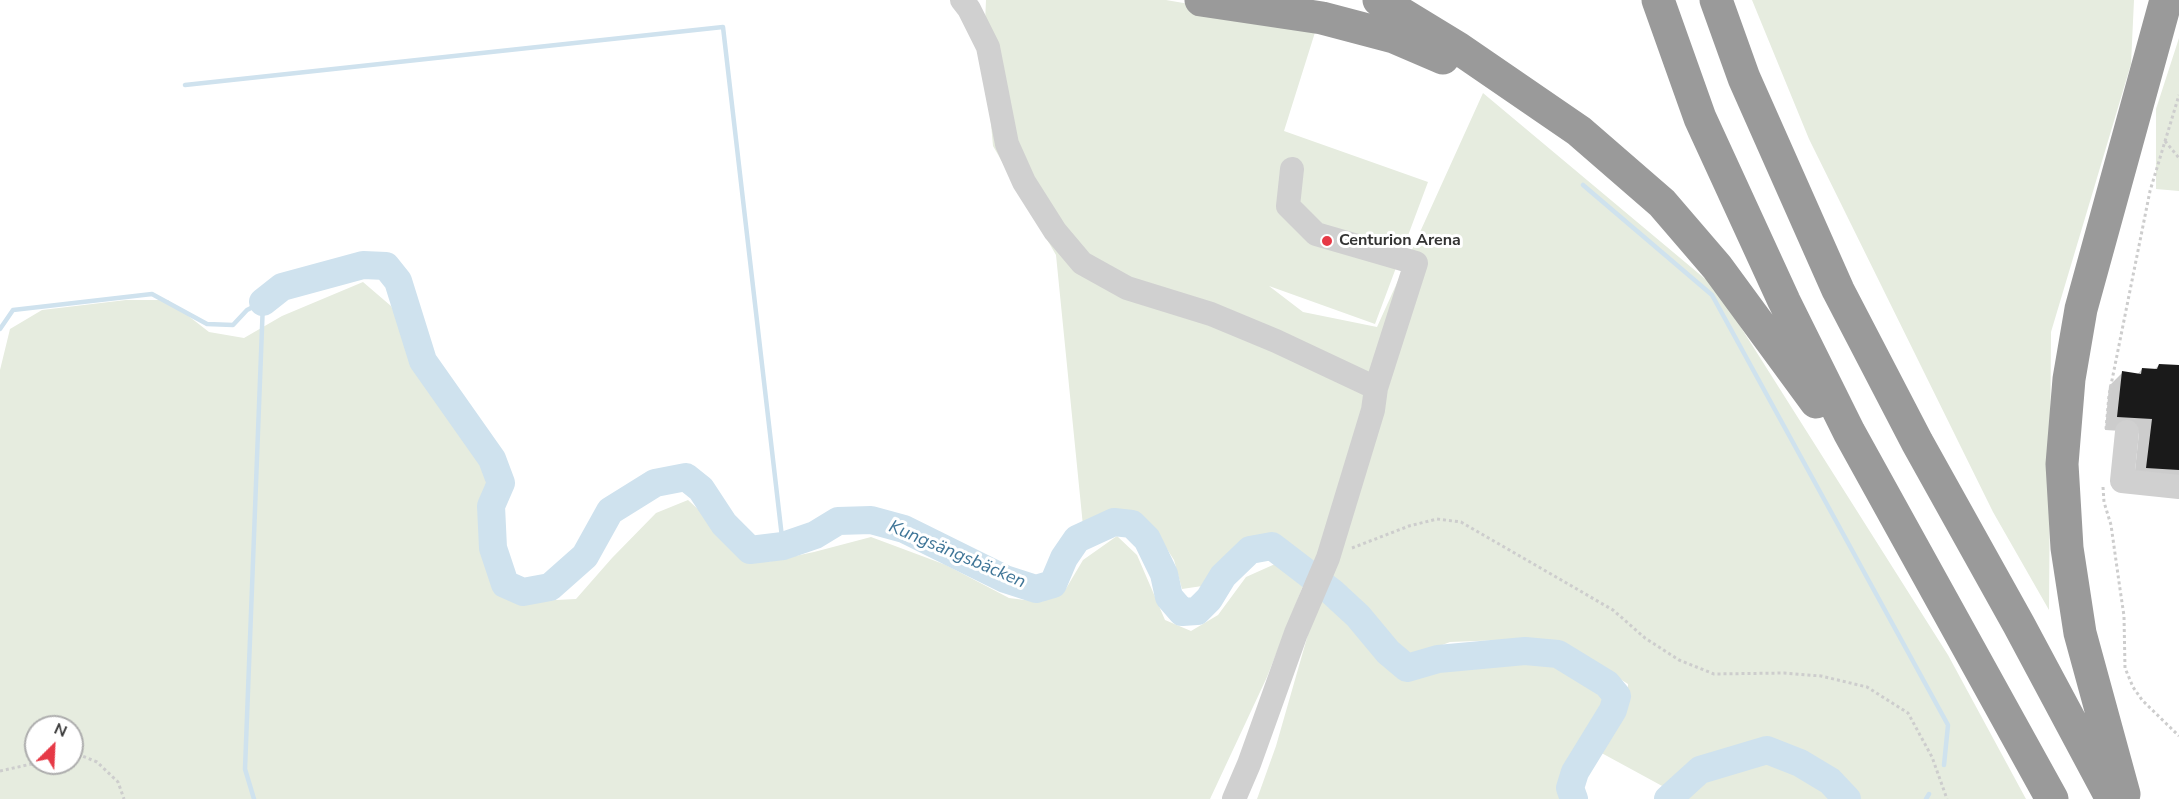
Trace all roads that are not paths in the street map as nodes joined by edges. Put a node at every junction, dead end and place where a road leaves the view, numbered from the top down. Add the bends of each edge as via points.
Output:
1 (962, 0) edge
2 (1201, 0) edge
3 (1379, 0) edge
4 (1658, 0) edge
5 (1716, 0) edge
6 (2153, 0) edge
7 (2166, 0) edge
8 (2148, 62) junction
9 (1519, 90) junction
10 (1292, 169) dead end
11 (1376, 388) junction
12 (2127, 432) dead end
13 (2179, 487) edge
14 (1884, 496) junction
15 (1234, 799) edge
16 (2052, 799) edge
17 (2112, 799) edge
18 (2126, 799) edge

1 - 11 street via 988,47 1007,144 1024,182 1055,231 1082,263 1127,288 1222,319
2 - 9 highway via 1322,18 1394,37
3 - 9 highway
4 - 14 highway via 1700,118 1784,301
5 - 17 highway via 1744,78 1838,290
6 - 8 highway
7 - 8 highway
8 - 18 highway via 2081,309 2069,379 2062,464 2067,548 2080,633
9 - 14 highway via 1579,131 1662,203 1717,267
10 - 11 street via 1288,206 1316,234 1416,263
11 - 15 street via 1373,410 1328,558
12 - 13 street via 2122,481
14 - 16 highway

